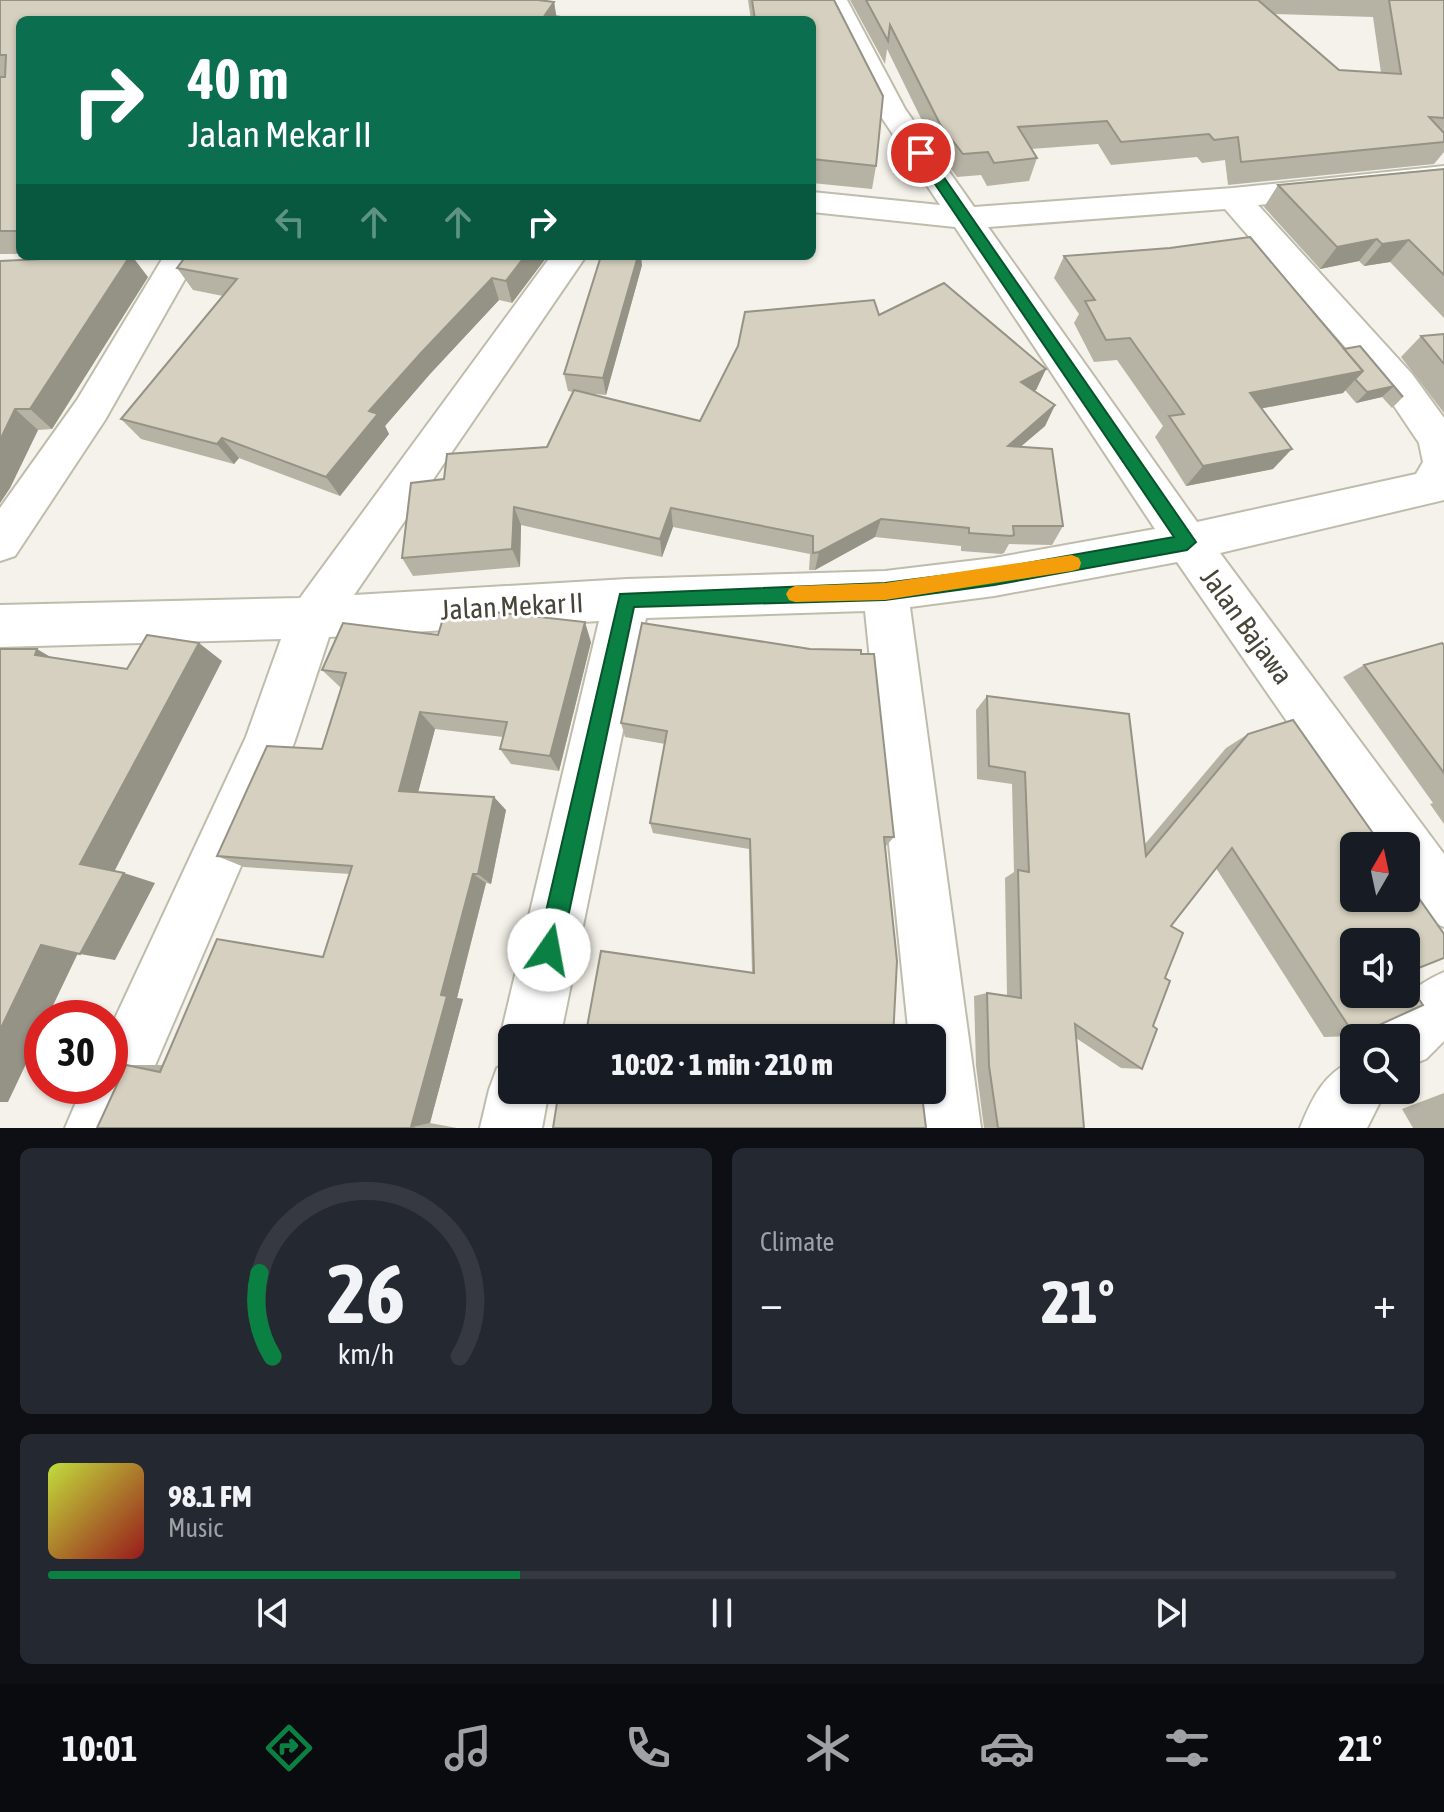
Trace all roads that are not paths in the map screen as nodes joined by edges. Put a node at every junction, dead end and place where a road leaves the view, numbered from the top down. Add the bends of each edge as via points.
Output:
1 (834, 0) edge
2 (1444, 176) edge
3 (1233, 198) junction
4 (816, 202) edge
5 (965, 218) junction
6 (168, 260) edge
7 (566, 260) edge
8 (1187, 542) junction
9 (0, 543) edge
10 (885, 591) junction
11 (627, 599) junction
12 (312, 618) junction
13 (0, 626) edge
14 (1396, 832) edge
15 (1420, 866) edge
16 (1444, 900) edge
17 (1444, 1001) edge
18 (533, 1024) edge
19 (1420, 1024) edge
20 (516, 1104) edge
21 (1347, 1104) edge
22 (96, 1128) edge
23 (511, 1128) edge
24 (950, 1128) edge
25 (1331, 1128) edge

1 - 5 street, Jalan Bajawa via 891,109
2 - 3 street
3 - 5 street
3 - 8 street, Jalan Mekar II via 1399,384 1438,440 1443,462 1429,488
4 - 5 street
5 - 8 street, Jalan Bajawa
6 - 9 street via 91,410
7 - 12 street
8 - 10 street, Jalan Mekar II
8 - 14 street, Jalan Bajawa
10 - 11 street, Jalan Mekar II
10 - 24 street
11 - 12 street, Jalan Mekar II
11 - 18 street
12 - 13 street, Jalan Mekar II
12 - 22 street via 269,743
15 - 16 street, Jalan Bajawa
17 - 19 street
20 - 23 street
21 - 25 street

